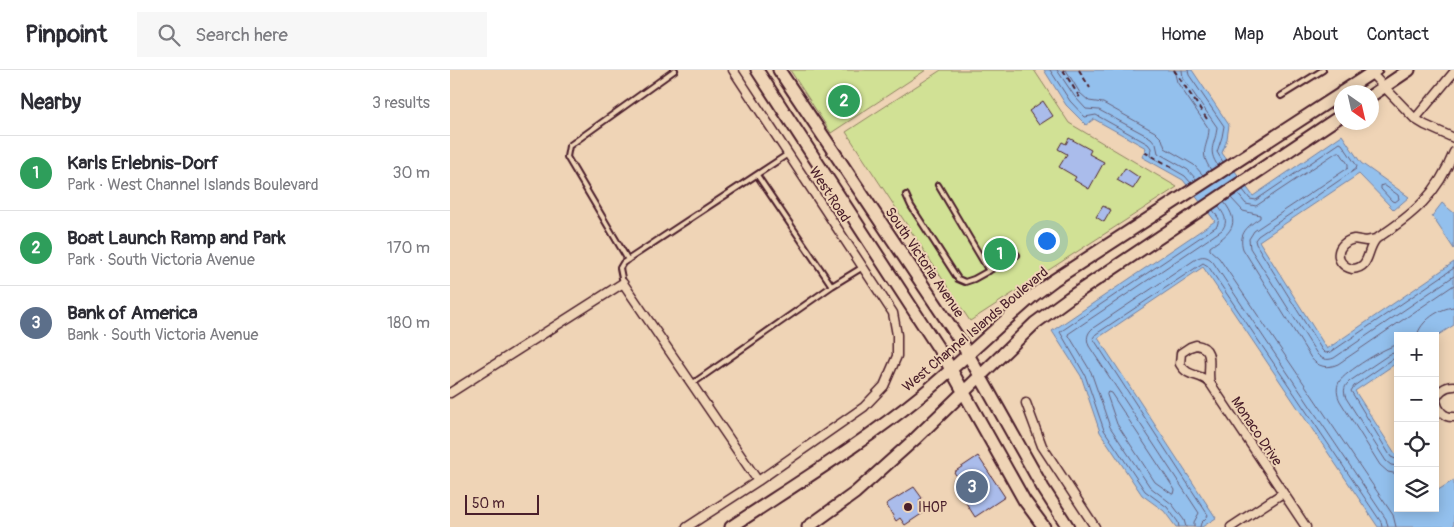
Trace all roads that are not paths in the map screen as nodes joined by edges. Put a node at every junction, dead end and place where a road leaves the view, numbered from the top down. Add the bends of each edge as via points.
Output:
1 (675, 70) edge
2 (733, 70) edge
3 (757, 70) edge
4 (779, 70) edge
5 (1323, 70) edge
6 (1409, 70) edge
7 (1372, 71) edge
8 (1454, 72) edge
9 (1352, 85) edge
10 (1383, 87) junction
11 (1379, 90) edge
12 (1281, 96) dead end
13 (1334, 97) edge
14 (1415, 119) junction
15 (1334, 120) edge
16 (1454, 138) edge
17 (1454, 152) edge
18 (788, 154) junction
19 (758, 175) junction
20 (938, 185) dead end
21 (906, 195) dead end
22 (1376, 239) junction
23 (1017, 255) dead end
24 (628, 260) junction
25 (863, 267) junction
26 (989, 271) junction
27 (623, 284) junction
28 (832, 286) junction
29 (968, 354) junction
30 (951, 369) junction
31 (980, 376) junction
32 (1210, 383) junction
33 (692, 384) junction
34 (1454, 386) edge
35 (964, 392) junction
36 (450, 393) edge
37 (1026, 403) dead end
38 (1454, 416) edge
39 (758, 481) junction
40 (1283, 493) junction
41 (687, 527) edge
42 (731, 527) edge
43 (808, 527) edge
44 (1044, 527) edge
45 (1068, 527) edge
46 (1095, 527) edge
47 (1231, 527) edge
48 (1306, 527) edge

1 - 24 lane via 569,146 567,157
2 - 18 street, West Road
3 - 30 main road
4 - 29 main road, South Victoria Avenue
5 - 12 lane
6 - 10 main road
7 - 9 main road, West Channel Islands Boulevard
7 - 10 street
8 - 14 street
10 - 11 main road
10 - 14 street
13 - 29 main road, West Channel Islands Boulevard via 1047,285
14 - 16 street
15 - 31 main road via 1069,298 1035,323
17 - 22 street via 1430,197 1410,216
18 - 19 lane
18 - 25 street, West Road
19 - 24 lane
19 - 28 lane
20 - 26 lane
21 - 26 lane via 958,279 965,282
22 - 22 street via 1352,239 1342,245 1338,254 1344,265 1352,270 1364,264
23 - 26 lane
24 - 27 lane via 620,268
25 - 28 lane
25 - 39 street, West Road via 892,313 898,335 897,356 884,386 864,408
27 - 33 street
27 - 36 street
28 - 33 lane
29 - 30 main road, West Channel Islands Boulevard
29 - 31 main road, South Victoria Avenue
30 - 35 main road
30 - 42 main road, West Channel Islands Boulevard via 846,451
31 - 35 main road
31 - 45 main road, South Victoria Avenue
32 - 32 street via 1210,359 1204,348 1195,345 1184,351 1180,360 1185,371
32 - 40 street, Monaco Drive
33 - 39 street
34 - 38 street via 1439,392 1436,401 1442,414
35 - 43 main road via 855,493
35 - 44 main road via 1024,500
37 - 46 street via 1042,446
39 - 41 street
40 - 47 street
40 - 48 street, Monaco Drive

